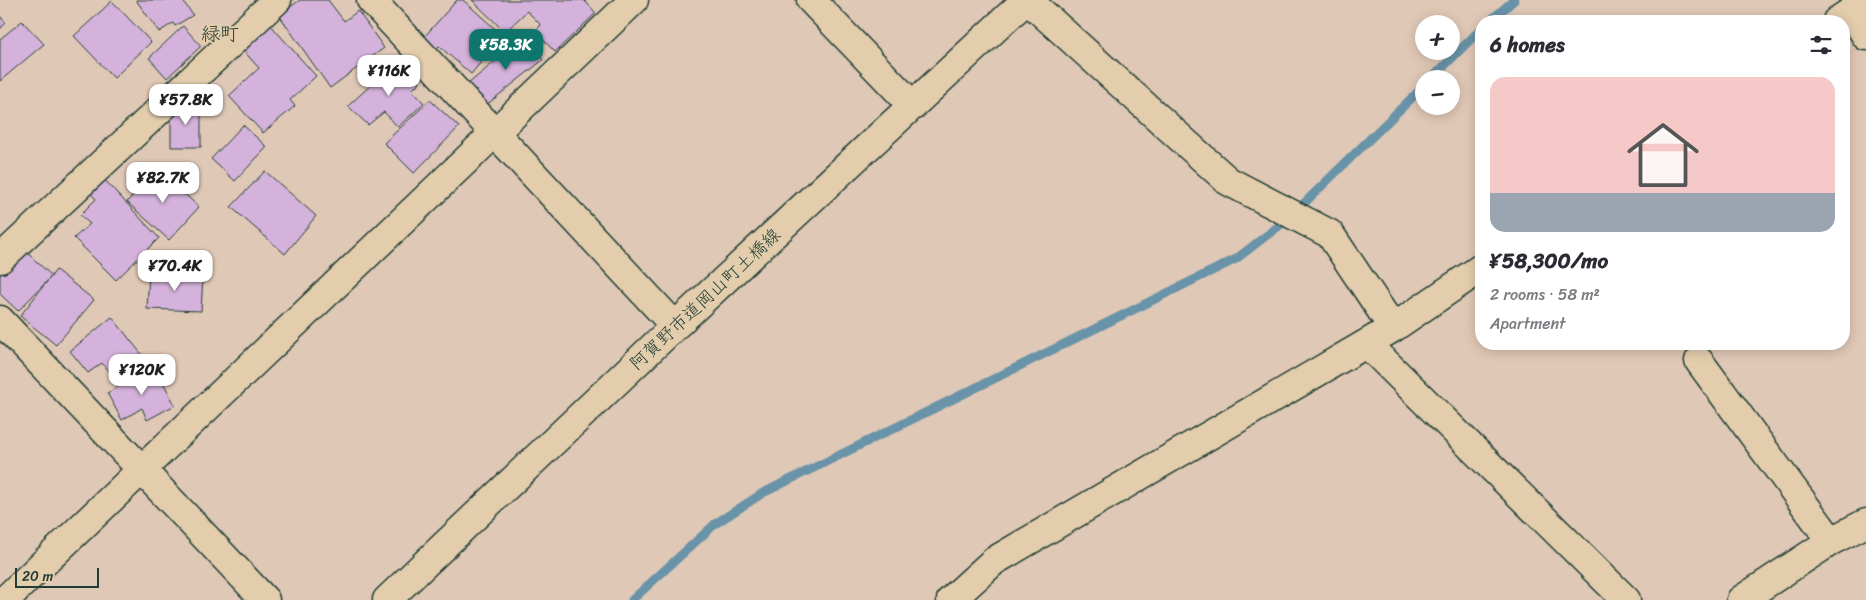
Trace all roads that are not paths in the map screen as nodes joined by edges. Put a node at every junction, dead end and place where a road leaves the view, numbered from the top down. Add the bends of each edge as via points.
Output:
1 (276, 0) edge
2 (371, 0) edge
3 (634, 0) edge
4 (811, 0) edge
5 (1027, 0) edge
6 (1851, 11) edge
7 (1866, 36) edge
8 (912, 106) junction
9 (495, 132) junction
10 (0, 259) edge
11 (1475, 272) edge
12 (0, 320) edge
13 (675, 326) junction
14 (1393, 328) junction
15 (1367, 344) junction
16 (1699, 361) dead end
17 (142, 469) junction
18 (1866, 523) edge
19 (1831, 541) junction
20 (1624, 599) edge
21 (5, 600) edge
22 (265, 600) edge
23 (387, 600) edge
24 (951, 600) edge
25 (1741, 600) edge

1 - 10 street
2 - 9 street
3 - 9 street
4 - 8 street
5 - 8 street, 阿賀野市道岡山町土橋線
5 - 14 street via 1228,181 1330,234
6 - 7 street
8 - 13 street, 阿賀野市道岡山町土橋線
9 - 13 street
9 - 17 street
11 - 14 street
12 - 17 street
13 - 23 street, 阿賀野市道岡山町土橋線
14 - 15 street
15 - 20 street
15 - 24 street via 994,561
16 - 19 street
17 - 21 street
17 - 22 street
18 - 19 street
19 - 25 street

